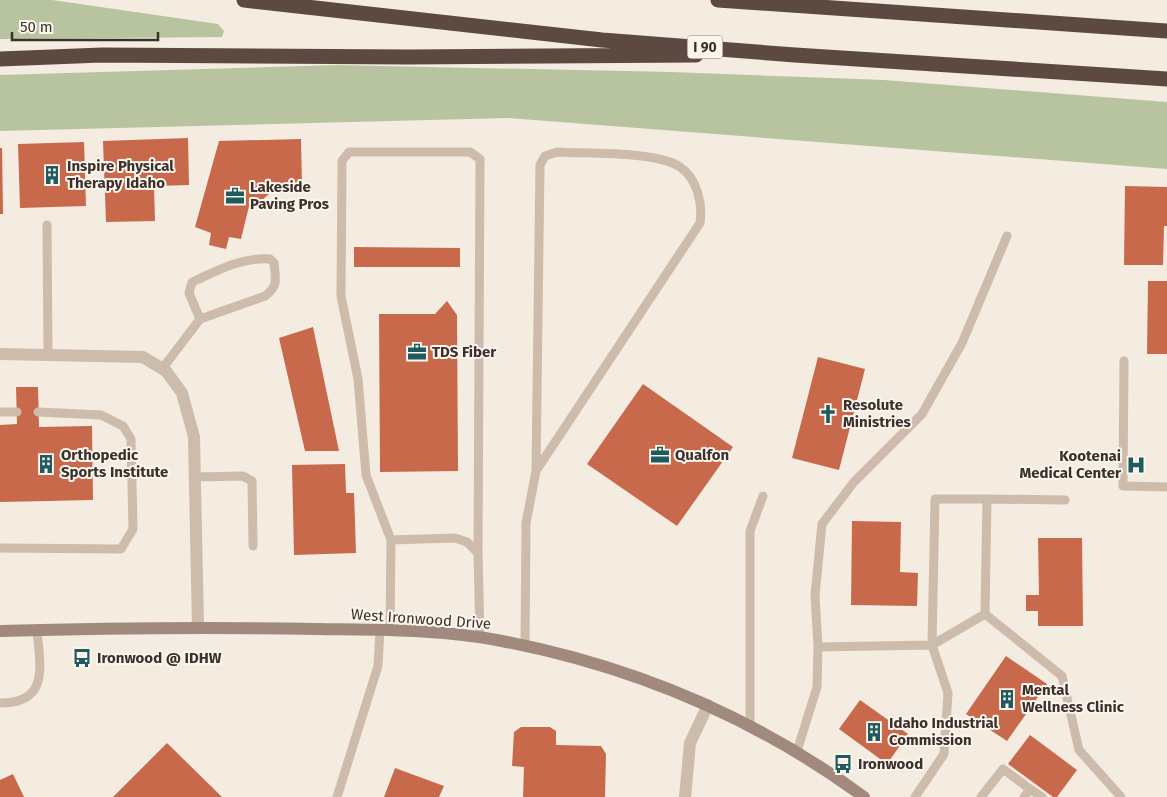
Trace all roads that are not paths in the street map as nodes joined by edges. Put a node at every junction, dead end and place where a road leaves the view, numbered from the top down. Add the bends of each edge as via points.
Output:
1 (244, 0) edge
2 (718, 0) edge
3 (756, 0) edge
4 (782, 6) junction
5 (1167, 31) edge
6 (795, 55) junction
7 (0, 59) edge
8 (1167, 79) edge
9 (47, 225) dead end
10 (1007, 236) dead end
11 (200, 319) junction
12 (0, 354) edge
13 (48, 355) junction
14 (1124, 361) dead end
15 (162, 368) junction
16 (0, 412) edge
17 (17, 412) dead end
18 (38, 412) dead end
19 (536, 470) junction
20 (195, 477) junction
21 (1167, 487) edge
22 (763, 496) dead end
23 (987, 499) junction
24 (1065, 500) dead end
25 (391, 540) junction
26 (253, 546) dead end
27 (0, 548) edge
28 (478, 553) junction
29 (985, 614) junction
30 (198, 627) junction
31 (37, 630) junction
32 (385, 630) junction
33 (0, 631) edge
34 (480, 638) junction
35 (932, 645) junction
36 (525, 646) junction
37 (818, 647) junction
38 (0, 703) edge
39 (708, 705) junction
40 (750, 726) junction
41 (797, 752) junction
42 (1030, 789) junction
43 (337, 797) edge
44 (685, 797) edge
45 (864, 797) edge
46 (915, 797) edge
47 (981, 797) edge
48 (1024, 797) edge
49 (1042, 797) edge
50 (1121, 797) edge

1 - 6 highway, I 90 via 602,40
2 - 4 highway
3 - 4 highway
4 - 5 highway
6 - 7 highway, I 90 via 102,55
6 - 8 highway, I 90
9 - 13 lane
10 - 37 lane via 962,343 922,414 854,482 822,524 815,595
11 - 11 lane via 189,293 192,282 240,261 270,259 274,263 277,284 272,291
11 - 15 lane
12 - 13 street
13 - 15 street via 143,357
14 - 21 lane via 1123,486
15 - 20 street via 182,393 194,437
16 - 17 lane
18 - 27 lane via 101,415 123,426 131,439 133,529 121,549
19 - 19 lane via 700,222 700,199 689,175 679,166 659,158 557,152 546,156 540,165
19 - 36 lane via 526,523
20 - 26 lane via 238,475 252,481
20 - 30 street
22 - 40 lane via 750,532
23 - 24 lane
23 - 29 lane
23 - 35 lane via 935,499
25 - 28 lane via 455,538 467,542
25 - 28 lane via 366,475 358,379 341,296 342,161 349,152 470,152 480,159
25 - 32 lane
28 - 34 lane
29 - 35 lane
29 - 50 lane via 1062,676 1079,750
30 - 31 street, West Ironwood Drive
30 - 32 street, West Ironwood Drive
31 - 33 street, West Ironwood Drive
31 - 38 lane via 41,677 35,689 24,700
32 - 34 street, West Ironwood Drive
32 - 43 lane via 378,666
34 - 36 street, West Ironwood Drive
35 - 37 lane
35 - 46 lane via 948,692 944,754
36 - 39 street, West Ironwood Drive via 654,683
37 - 41 lane via 817,687
39 - 40 street, West Ironwood Drive
39 - 44 street via 690,743
40 - 41 street, West Ironwood Drive
41 - 45 street, West Ironwood Drive
42 - 47 lane via 1003,769
42 - 48 lane
42 - 49 lane

